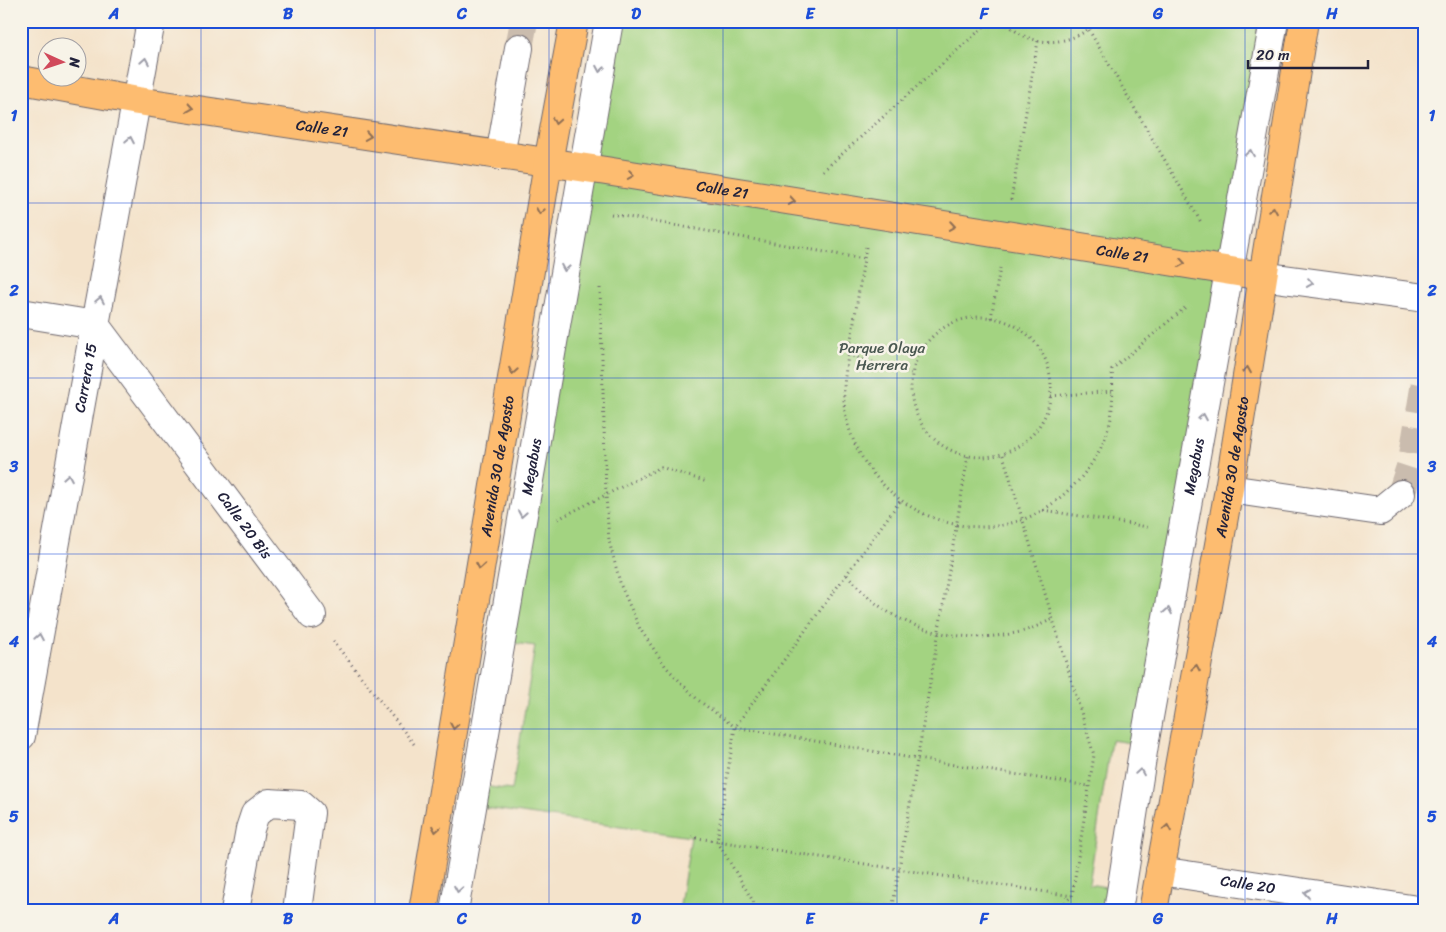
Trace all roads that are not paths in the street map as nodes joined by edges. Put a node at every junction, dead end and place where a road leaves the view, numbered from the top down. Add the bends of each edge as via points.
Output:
1 (151, 21) edge
2 (574, 21) edge
3 (609, 21) edge
4 (1274, 21) edge
5 (1304, 21) edge
6 (519, 48) tunnel mouth
7 (21, 80) edge
8 (138, 100) junction
9 (500, 156) junction
10 (548, 163) junction
11 (583, 168) junction
12 (1229, 271) junction
13 (1262, 276) junction
14 (1425, 298) edge
15 (21, 313) edge
16 (95, 325) junction
17 (1229, 489) junction
18 (1401, 494) tunnel mouth
19 (312, 615) road end
20 (21, 736) edge
21 (1160, 871) junction
22 (235, 911) edge
23 (297, 911) edge
24 (423, 911) edge
25 (454, 911) edge
26 (1118, 911) edge
27 (1153, 911) edge
28 (1424, 911) edge

8 -> 1 street, Carrera 15
2 -> 10 main road, Avenida 30 de Agosto
3 -> 11 street, Megabus
12 -> 4 street, Megabus
13 -> 5 main road, Avenida 30 de Agosto
6 - 9 street
7 - 8 main road, Calle 21
8 -> 9 main road, Calle 21
16 -> 8 street, Carrera 15
9 - 10 main road, Calle 21
10 - 11 main road, Calle 21
10 -> 24 main road, Avenida 30 de Agosto
11 -> 12 main road, Calle 21
11 -> 25 street, Megabus
12 - 13 main road, Calle 21
26 -> 12 street, Megabus via 1144,745
13 -> 14 street, Calle 21
17 -> 13 main road, Avenida 30 de Agosto
15 - 16 street
16 - 19 street, Calle 20 Bis
20 -> 16 street, Carrera 15
17 - 18 street via 1380,511
21 -> 17 main road, Avenida 30 de Agosto
21 - 27 main road, Avenida 30 de Agosto
28 -> 21 street, Calle 20
22 - 23 street via 250,829 255,814 269,803 301,804 310,813

